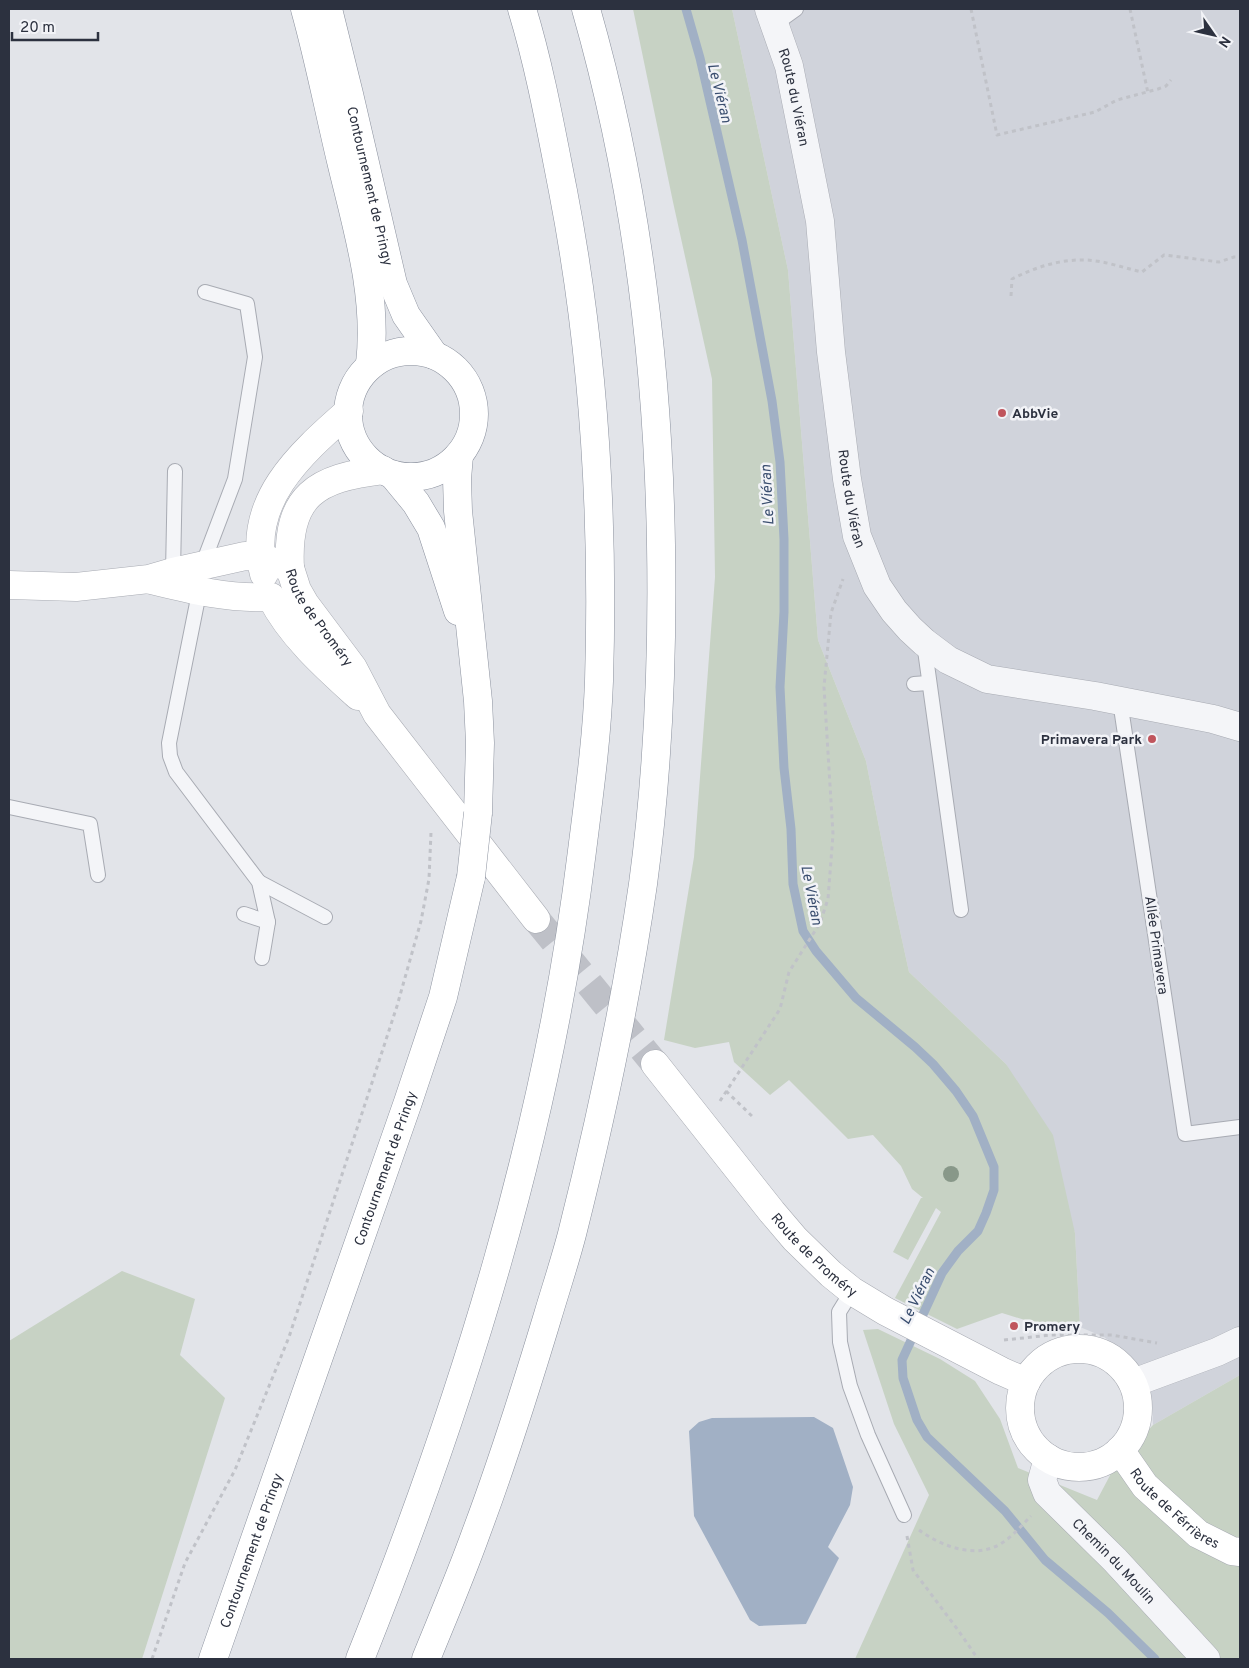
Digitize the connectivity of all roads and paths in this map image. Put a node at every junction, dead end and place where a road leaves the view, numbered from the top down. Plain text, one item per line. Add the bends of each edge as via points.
1 (305, 9) edge
2 (328, 9) edge
3 (522, 9) edge
4 (586, 9) edge
5 (971, 9) edge
6 (1130, 9) edge
7 (780, 14) edge
8 (1171, 80) dead end
9 (1148, 93) junction
10 (1240, 257) edge
11 (205, 292) dead end
12 (1011, 296) dead end
13 (434, 355) junction
14 (370, 364) junction
15 (349, 411) junction
16 (459, 455) junction
17 (175, 471) dead end
18 (388, 472) junction
19 (857, 536) junction
20 (260, 557) junction
21 (290, 568) junction
22 (161, 576) junction
23 (201, 578) junction
24 (9, 585) edge
25 (271, 597) junction
26 (924, 642) junction
27 (474, 663) junction
28 (928, 683) junction
29 (914, 684) dead end
30 (1120, 702) junction
31 (377, 714) junction
32 (1240, 727) edge
33 (9, 807) edge
34 (98, 875) dead end
35 (428, 878) dead end
36 (259, 882) junction
37 (961, 910) dead end
38 (244, 914) dead end
39 (324, 917) dead end
40 (536, 919) tunnel mouth
41 (268, 922) junction
42 (262, 958) dead end
43 (655, 1064) tunnel mouth
44 (726, 1091) junction
45 (716, 1106) dead end
46 (754, 1118) dead end
47 (1240, 1127) edge
48 (852, 1292) junction
49 (996, 1336) dead end
50 (1240, 1341) edge
51 (1165, 1344) dead end
52 (1026, 1382) junction
53 (1133, 1383) junction
54 (1120, 1450) junction
55 (1048, 1458) junction
56 (904, 1515) junction
57 (1030, 1517) dead end
58 (1240, 1552) edge
59 (152, 1659) edge
60 (213, 1659) edge
61 (360, 1659) edge
62 (426, 1659) edge
63 (978, 1659) edge
64 (1206, 1659) edge

1 - 14 main road, Contournement de Pringy via 367,274 372,322
2 - 13 main road, Contournement de Pringy via 393,284 406,315
3 - 61 main road via 551,127 574,246 589,362 600,575 598,685 588,800 574,917 554,1027 517,1192 466,1369
4 - 62 main road via 625,172 643,281 660,465 662,612 658,722 648,832 626,987 603,1105 571,1237 531,1371 476,1533
5 - 9 path via 997,134 1095,112 1117,100
6 - 9 path
7 - 19 street, Route du Viéran via 820,221 831,352
8 - 9 path via 1166,86
10 - 12 path via 1219,262 1164,255 1142,272 1089,260 1058,261 1012,279
11 - 23 lane via 247,304 255,358 235,479
13 - 14 main road, Contournement de Pringy via 420,351 398,352
13 - 16 main road, Contournement de Pringy via 452,367 472,398 474,422
14 - 15 main road, Contournement de Pringy via 356,383
15 - 18 main road, Contournement de Pringy via 354,439 366,456
15 - 20 main road via 299,458 279,483 264,519
16 - 18 main road, Contournement de Pringy via 432,475 413,477
16 - 27 main road, Contournement de Pringy via 458,511
17 - 22 lane
18 - 21 main road via 351,474 315,490 301,505 293,522
18 - 27 main road, Contournement de Pringy via 416,503 431,528
19 - 26 street, Route du Viéran via 877,586 894,611
19 - 44 path via 831,614 824,687 833,834 828,899 817,928 789,972 780,1009
20 - 21 main road, Route de Proméry
20 - 23 main road, Route de Proméry via 245,556
20 - 25 main road
21 - 31 main road, Route de Proméry via 305,604 353,668
22 - 23 main road, Route de Proméry
22 - 24 main road, Route de Proméry via 76,587
23 - 25 main road, Route de Proméry via 221,596
23 - 36 lane via 169,743 170,756 176,772
25 - 31 main road, Route de Proméry via 280,615 308,648
26 - 28 lane
26 - 30 street, Route du Viéran via 948,660 987,679
27 - 60 main road, Contournement de Pringy, bridge via 480,743 478,812 471,877 443,996
28 - 29 lane
28 - 37 lane
30 - 32 street, Route du Viéran
30 - 47 lane, Allée Primavera via 1185,1134
31 - 40 main road, Route de Proméry
33 - 34 lane via 90,824
35 - 59 path via 421,921 397,1006 289,1337 235,1470 185,1563
36 - 39 lane
36 - 41 lane
38 - 41 lane
41 - 42 lane
43 - 48 main road, Route de Proméry via 794,1239
44 - 45 path
44 - 46 path
48 - 52 main road, Route de Proméry
48 - 56 lane via 839,1312 840,1342 848,1378 868,1434
49 - 51 path via 1004,1340 1051,1335 1112,1335
50 - 53 street
52 - 53 main road via 1052,1355 1090,1349 1108,1356 1123,1368
52 - 55 main road via 1022,1396 1023,1424 1032,1443
53 - 54 main road via 1138,1401 1137,1419 1131,1436
54 - 55 main road via 1093,1465 1077,1467
54 - 58 main road, Route de Férrières via 1145,1486 1198,1534
55 - 64 street, Chemin du Moulin via 1042,1480 1046,1493 1121,1566
56 - 57 path via 920,1531 949,1547 964,1550 983,1550 1001,1544
56 - 63 path via 913,1570

